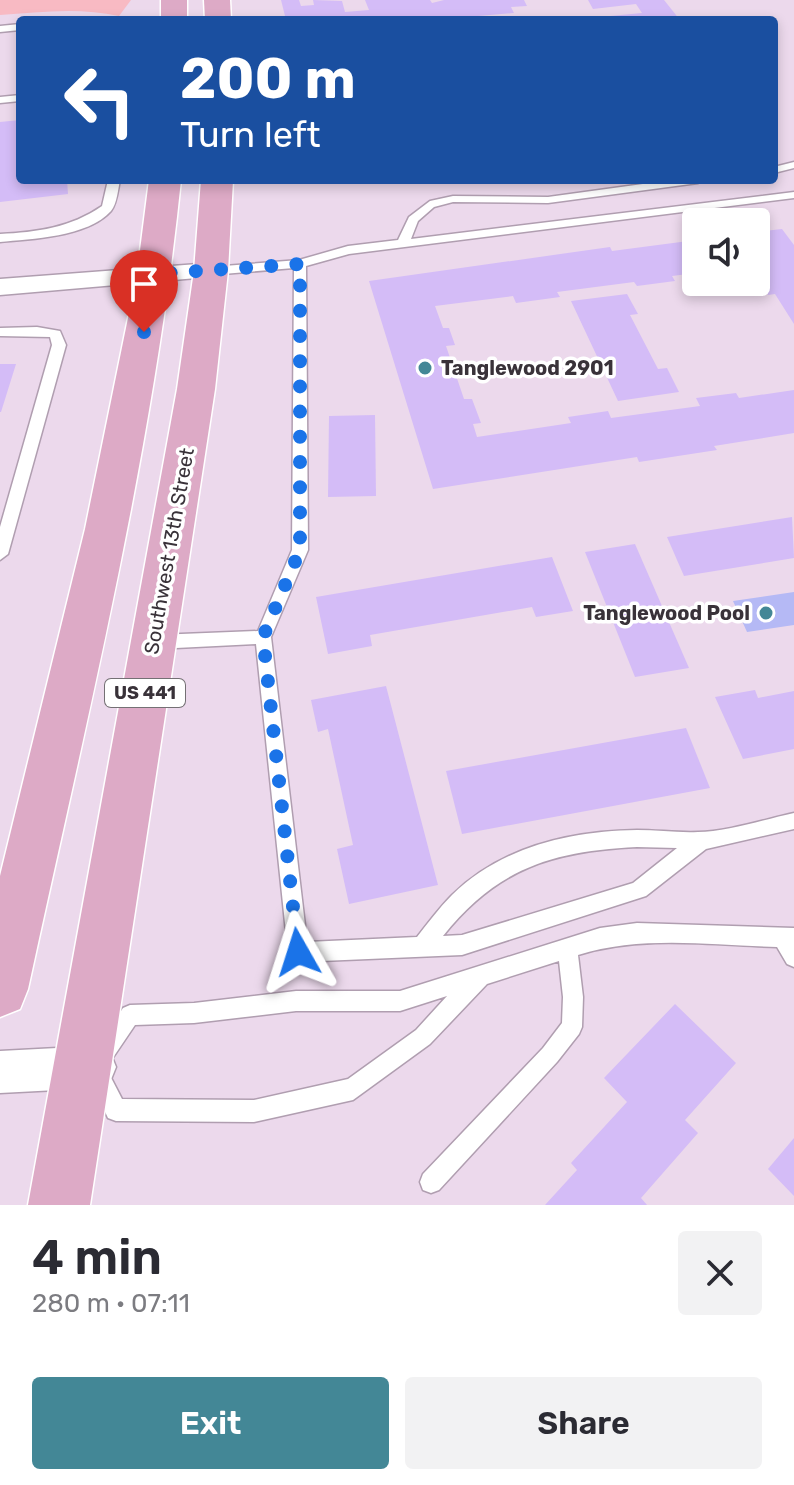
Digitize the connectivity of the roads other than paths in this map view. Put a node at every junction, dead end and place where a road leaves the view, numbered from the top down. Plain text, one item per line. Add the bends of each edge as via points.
1 (113, 184) edge
2 (165, 184) edge
3 (217, 184) edge
4 (668, 184) edge
5 (794, 195) edge
6 (0, 238) edge
7 (403, 243) junction
8 (300, 264) junction
9 (211, 271) junction
10 (154, 274) junction
11 (0, 287) edge
12 (0, 332) edge
13 (0, 554) edge
14 (263, 637) junction
15 (153, 642) junction
16 (794, 821) edge
17 (701, 841) junction
18 (788, 938) edge
19 (421, 947) junction
20 (567, 948) junction
21 (794, 957) edge
22 (1, 975) edge
23 (481, 975) junction
24 (88, 1067) junction
25 (0, 1072) edge
26 (431, 1182) dead end
27 (59, 1205) edge

1 - 6 lane via 107,208 74,228
2 - 10 main road
3 - 9 main road, Southwest 13th Street / US 441
4 - 7 lane via 548,200 453,199 430,204 413,220
5 - 7 lane
7 - 8 lane via 348,250
8 - 9 lane
8 - 14 lane via 300,550
9 - 10 street
9 - 15 main road, Southwest 13th Street / US 441
10 - 11 street
10 - 22 main road via 106,529
12 - 13 lane via 55,334 59,345
14 - 15 lane
14 - 19 lane via 298,952
15 - 24 main road, Southwest 13th Street / US 441
16 - 17 lane
17 - 19 lane via 639,890 462,945
17 - 19 lane via 617,838 541,853 485,879
18 - 20 lane via 637,933
18 - 21 lane
20 - 23 lane
20 - 26 lane via 572,1027
23 - 24 lane via 400,1001 296,1001 130,1015
23 - 24 lane via 423,1037 353,1089 254,1111 116,1110
24 - 25 street
24 - 27 main road, Southwest 13th Street / US 441

